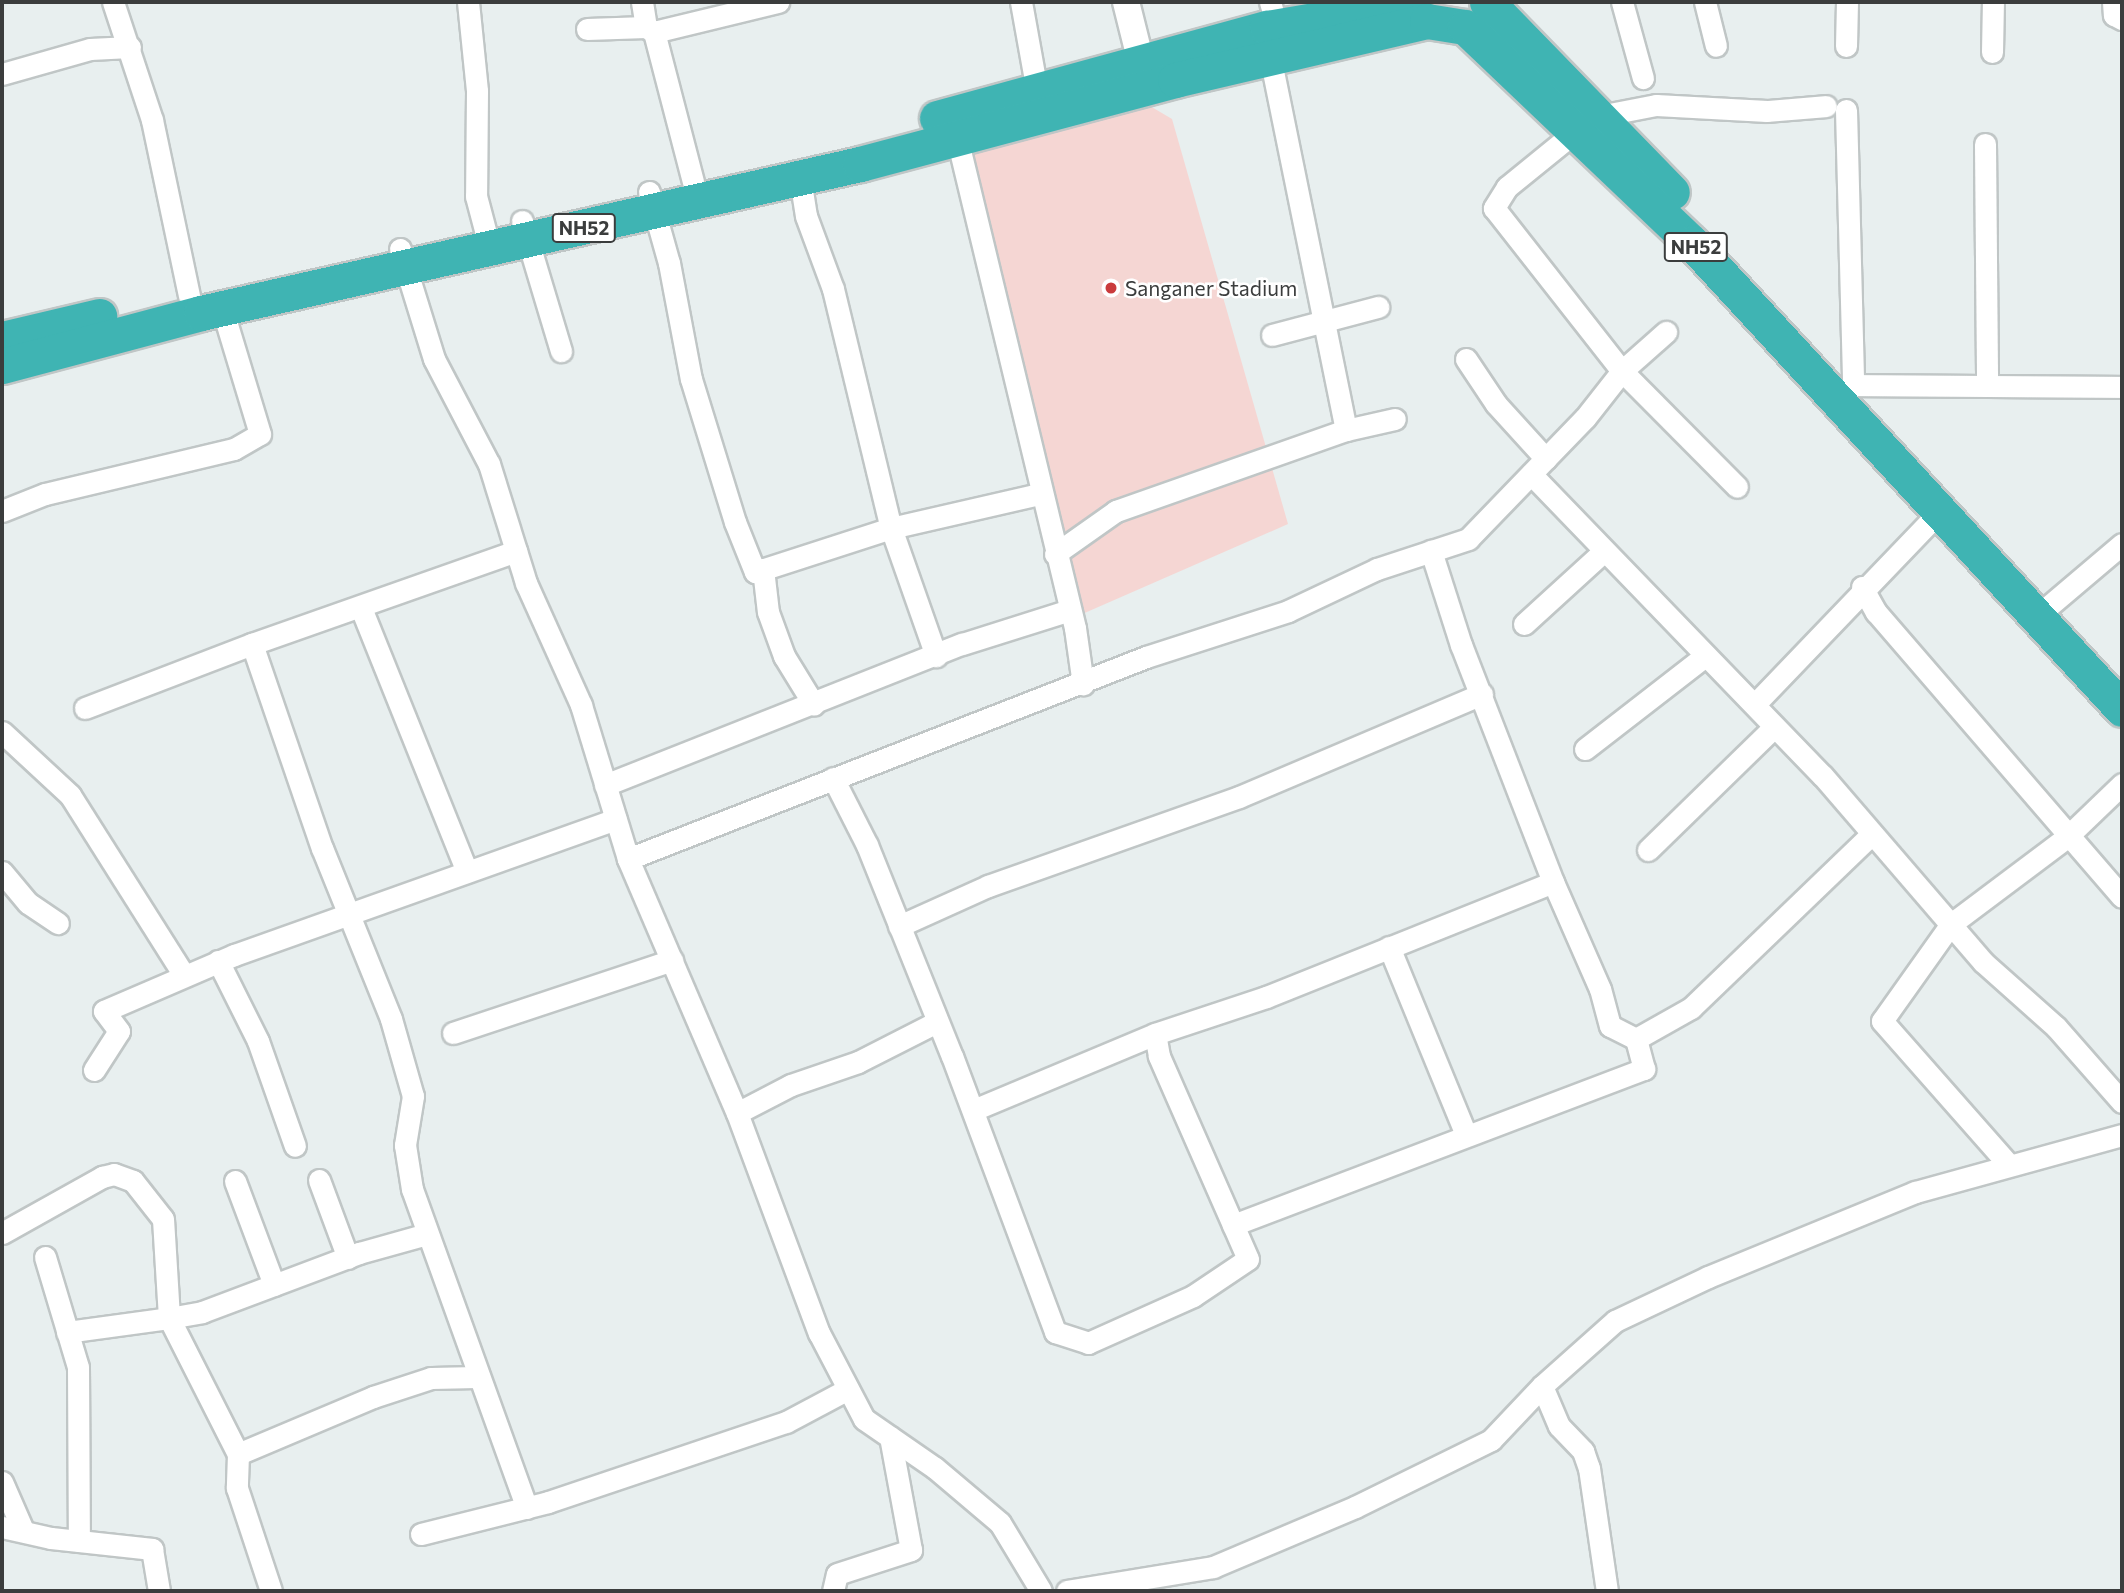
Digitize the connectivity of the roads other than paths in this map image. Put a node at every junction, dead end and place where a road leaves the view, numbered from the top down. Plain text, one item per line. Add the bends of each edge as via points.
1 (113, 2) edge
2 (468, 2) edge
3 (642, 2) edge
4 (776, 2) edge
5 (1021, 2) edge
6 (1126, 2) edge
7 (1143, 2) edge
8 (1423, 2) edge
9 (1487, 2) edge
10 (1622, 2) edge
11 (1704, 2) edge
12 (1847, 2) edge
13 (1993, 2) edge
14 (2113, 2) edge
15 (1356, 7) edge
16 (2122, 19) edge
17 (587, 29) dead end
18 (650, 29) junction
19 (1272, 29) edge
20 (1716, 46) dead end
21 (1846, 46) dead end
22 (130, 47) junction
23 (1992, 52) dead end
24 (1153, 73) junction
25 (2, 74) edge
26 (1643, 78) dead end
27 (1037, 91) junction
28 (1587, 123) junction
29 (957, 138) junction
30 (1985, 144) dead end
31 (800, 178) junction
32 (692, 182) junction
33 (652, 202) junction
34 (525, 231) junction
35 (488, 239) junction
36 (403, 258) junction
37 (188, 296) junction
38 (1378, 307) dead end
39 (222, 308) junction
40 (1324, 320) junction
41 (1666, 332) dead end
42 (1272, 335) dead end
43 (2, 339) edge
44 (561, 351) dead end
45 (1466, 359) dead end
46 (2, 366) edge
47 (1622, 371) junction
48 (1987, 386) junction
49 (2122, 387) edge
50 (1845, 393) junction
51 (1395, 419) dead end
52 (1346, 429) junction
53 (1546, 459) junction
54 (1531, 474) junction
55 (1737, 487) dead end
56 (1039, 494) junction
57 (2, 511) edge
58 (1940, 511) junction
59 (891, 528) junction
60 (2122, 544) edge
61 (516, 551) junction
62 (1431, 551) junction
63 (1604, 551) junction
64 (1055, 554) junction
65 (763, 569) junction
66 (1862, 587) junction
67 (361, 608) junction
68 (2046, 608) junction
69 (1070, 610) junction
70 (1524, 624) dead end
71 (252, 644) junction
72 (936, 656) junction
73 (1706, 656) junction
74 (2122, 674) edge
75 (1083, 684) junction
76 (1482, 694) junction
77 (1755, 704) junction
78 (814, 705) junction
79 (85, 708) dead end
80 (2122, 709) edge
81 (1774, 727) junction
82 (2, 732) edge
83 (1585, 748) dead end
84 (833, 778) junction
85 (2122, 783) edge
86 (605, 785) junction
87 (615, 820) junction
88 (1872, 834) junction
89 (2068, 836) junction
90 (1648, 850) dead end
91 (628, 859) junction
92 (467, 872) junction
93 (3, 876) edge
94 (1553, 882) junction
95 (2122, 897) edge
96 (349, 914) junction
97 (58, 923) dead end
98 (1951, 924) junction
99 (899, 926) junction
100 (1390, 947) junction
101 (672, 960) junction
102 (218, 961) junction
103 (183, 974) junction
104 (937, 1021) junction
105 (453, 1033) dead end
106 (1155, 1034) junction
107 (1636, 1039) junction
108 (94, 1070) dead end
109 (2122, 1102) edge
110 (973, 1110) junction
111 (737, 1113) junction
112 (1466, 1135) junction
113 (2122, 1135) edge
114 (295, 1146) dead end
115 (2008, 1166) junction
116 (320, 1180) dead end
117 (235, 1181) dead end
118 (1233, 1225) junction
119 (2, 1233) edge
120 (427, 1234) junction
121 (45, 1257) dead end
122 (348, 1258) junction
123 (274, 1286) junction
124 (169, 1318) junction
125 (67, 1332) junction
126 (477, 1377) junction
127 (1542, 1386) junction
128 (848, 1389) junction
129 (890, 1437) junction
130 (238, 1454) junction
131 (2, 1482) edge
132 (527, 1508) junction
133 (2, 1527) edge
134 (23, 1530) junction
135 (421, 1534) dead end
136 (79, 1541) junction
137 (159, 1591) edge
138 (271, 1591) edge
139 (833, 1591) edge
140 (1041, 1591) edge
141 (1067, 1591) edge
142 (1607, 1591) edge

1 - 22 street
2 - 35 street via 477,90 476,196
3 - 18 street
4 - 18 street
5 - 27 street
6 - 24 street
7 - 24 street
8 - 15 highway, NH52
9 - 28 highway, NH52
10 - 26 street
11 - 20 street
12 - 21 street
13 - 23 street
14 - 16 street via 2114,15
15 - 19 highway, NH52
17 - 18 street
18 - 32 street
19 - 24 highway, NH52
19 - 28 highway, NH52 via 1427,21 1465,27
19 - 40 street
22 - 25 street via 90,49
22 - 37 street via 152,120
24 - 27 highway, NH52
24 - 29 highway, NH52
27 - 32 highway, NH52
28 - 47 street via 1507,187 1494,208
28 - 50 highway, NH52
28 - 50 street via 1656,105 1836,108
29 - 31 highway, NH52
29 - 56 street via 1020,390
30 - 48 street
31 - 33 highway, NH52
31 - 59 street via 806,216 833,289
32 - 33 highway, NH52
33 - 34 highway, NH52
33 - 65 street via 691,379 735,522 755,572
34 - 35 highway, NH52
34 - 44 street
35 - 36 highway, NH52
36 - 37 highway, NH52
36 - 39 highway, NH52
36 - 61 street via 434,359 489,464
37 - 43 highway, NH52
38 - 40 street
39 - 46 highway, NH52
39 - 57 street via 260,434 234,449 45,494
40 - 42 street
40 - 52 street
41 - 47 street
45 - 53 street via 1496,404
47 - 53 street
47 - 55 street
48 - 49 street
48 - 50 street
50 - 58 highway, NH52
50 - 68 highway, NH52
51 - 52 street
52 - 64 street via 1116,512
53 - 54 street
54 - 62 street via 1468,539
54 - 63 street
56 - 59 street
56 - 64 street
58 - 66 street
58 - 68 highway, NH52
59 - 65 street
59 - 72 street
60 - 68 street
61 - 67 street
61 - 86 street via 581,705
62 - 75 street via 1377,569 1288,611 1146,657
62 - 76 street
63 - 70 street
63 - 73 street
64 - 69 street
65 - 78 street via 768,612 783,656
66 - 77 street
66 - 89 street via 1876,612
67 - 71 street
67 - 92 street
68 - 74 highway, NH52
68 - 80 highway, NH52
69 - 72 street
69 - 75 street
71 - 79 street
71 - 96 street
72 - 78 street
73 - 77 street
73 - 83 street
75 - 84 street
76 - 94 street
76 - 99 street via 1239,797 988,886
77 - 81 street
78 - 86 street
81 - 88 street
81 - 90 street
82 - 103 street via 70,795
84 - 91 street
84 - 99 street via 867,845
85 - 89 street
86 - 87 street
87 - 91 street
87 - 92 street
88 - 98 street
88 - 107 street via 1691,1008
89 - 95 street
89 - 98 street
91 - 101 street
92 - 96 street
93 - 97 street via 29,903
94 - 100 street
94 - 107 street via 1596,977 1610,1026
96 - 102 street
96 - 120 street via 391,1019 413,1096 405,1145 412,1189
98 - 109 street via 1983,962 2056,1027
98 - 115 street via 1882,1021
99 - 104 street
100 - 106 street via 1266,997
100 - 112 street
101 - 105 street
101 - 111 street
102 - 103 street
102 - 114 street via 258,1041
103 - 108 street via 104,1011 119,1031
104 - 110 street
104 - 111 street via 858,1062 791,1085
106 - 110 street
106 - 118 street via 1159,1056
107 - 112 street via 1644,1069
110 - 118 street via 1055,1332 1088,1343 1193,1296 1248,1259
111 - 128 street via 819,1332
112 - 118 street
113 - 115 street
115 - 127 street via 1916,1192 1615,1321
116 - 122 street
117 - 123 street
119 - 124 street via 102,1177 114,1174 133,1181 163,1219
120 - 122 street
120 - 126 street
121 - 125 street
122 - 123 street
123 - 124 street via 202,1312
124 - 125 street
124 - 130 street
125 - 136 street via 78,1367
126 - 130 street via 431,1378 373,1397
126 - 132 street
127 - 141 street via 1491,1440 1355,1507 1213,1567
127 - 142 street via 1559,1426 1583,1451 1589,1468
128 - 129 street via 864,1419
128 - 132 street via 786,1422
129 - 139 street via 911,1550 837,1574
129 - 140 street via 1000,1523
130 - 138 street via 237,1488
131 - 134 street
132 - 135 street
133 - 134 street
134 - 136 street
136 - 137 street via 152,1549

